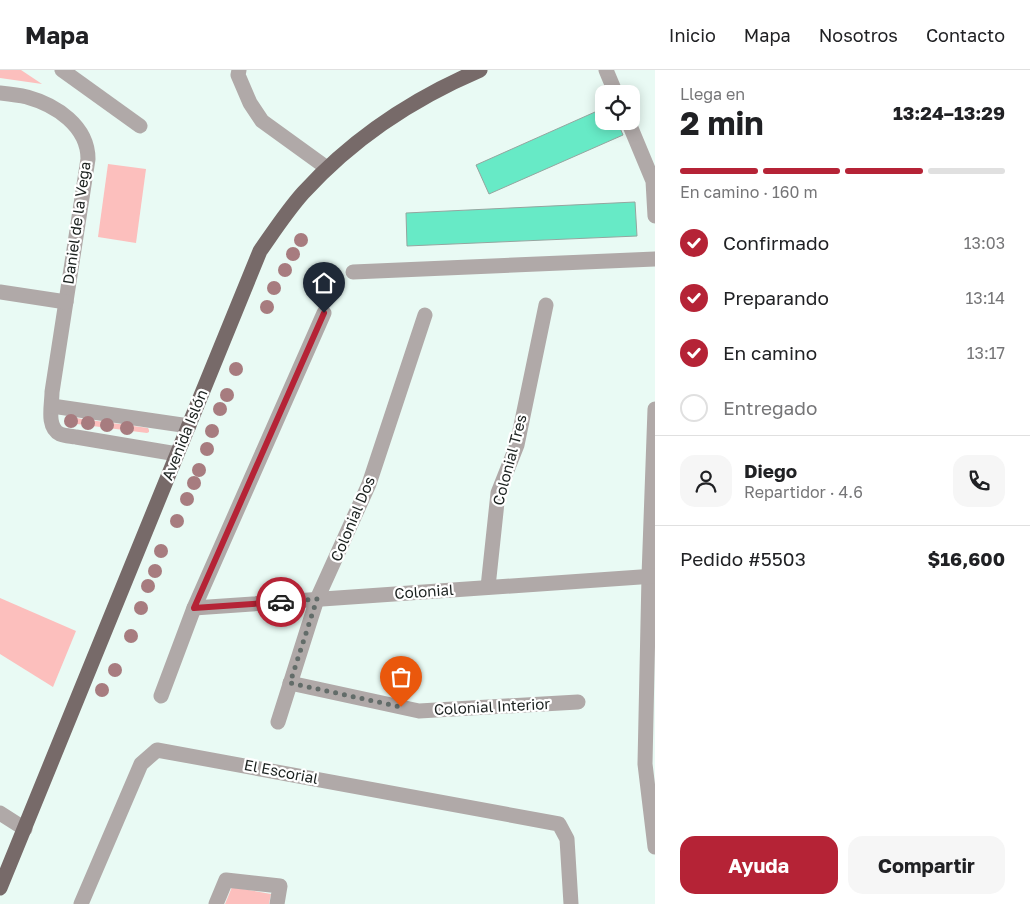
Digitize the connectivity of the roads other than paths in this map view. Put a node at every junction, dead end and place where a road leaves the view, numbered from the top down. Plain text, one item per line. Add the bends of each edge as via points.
1 (62, 70) edge
2 (239, 70) edge
3 (480, 70) edge
4 (606, 70) edge
5 (612, 85) edge
6 (0, 93) edge
7 (140, 126) dead end
8 (632, 130) edge
9 (327, 168) junction
10 (655, 216) edge
11 (655, 259) edge
12 (353, 272) dead end
13 (0, 292) edge
14 (66, 302) junction
15 (546, 305) dead end
16 (324, 313) dead end
17 (426, 314) dead end
18 (52, 406) junction
19 (655, 409) edge
20 (189, 426) junction
21 (177, 454) junction
22 (652, 576) edge
23 (488, 587) junction
24 (317, 599) junction
25 (194, 608) junction
26 (290, 683) junction
27 (651, 686) edge
28 (161, 696) dead end
29 (578, 702) dead end
30 (278, 722) dead end
31 (0, 812) edge
32 (25, 829) junction
33 (655, 847) edge
34 (0, 888) edge
35 (81, 904) edge
36 (216, 904) edge
37 (277, 904) edge
38 (571, 904) edge

1 - 7 street
2 - 9 street via 250,104 262,121
3 - 9 main road, Avenida Islón via 402,110
4 - 5 street
6 - 14 street, Daniel de la Vega via 28,97 54,108 84,137 88,159
8 - 10 street via 653,180
9 - 20 main road, Avenida Islón via 280,222 260,251
11 - 12 street
13 - 14 street
14 - 18 street, Daniel de la Vega
15 - 23 street, Colonial Tres via 517,445 498,493
16 - 25 street
17 - 24 street, Colonial Dos via 369,484
18 - 20 street
18 - 21 street, Daniel de la Vega via 50,419 60,434
19 - 22 street
20 - 21 main road, Avenida Islón
21 - 32 main road, Avenida Islón
22 - 23 street, Colonial
22 - 27 street
23 - 24 street, Colonial
24 - 25 street, Colonial
24 - 26 street, Colonial Dos
25 - 28 street
26 - 29 street, Colonial Interior via 419,711
26 - 30 street, Colonial Dos
27 - 33 street via 645,764
31 - 32 street
32 - 34 main road, Avenida Islón
35 - 38 street, El Escorial via 141,764 157,750 559,824 567,839
36 - 37 street via 226,880 280,886

